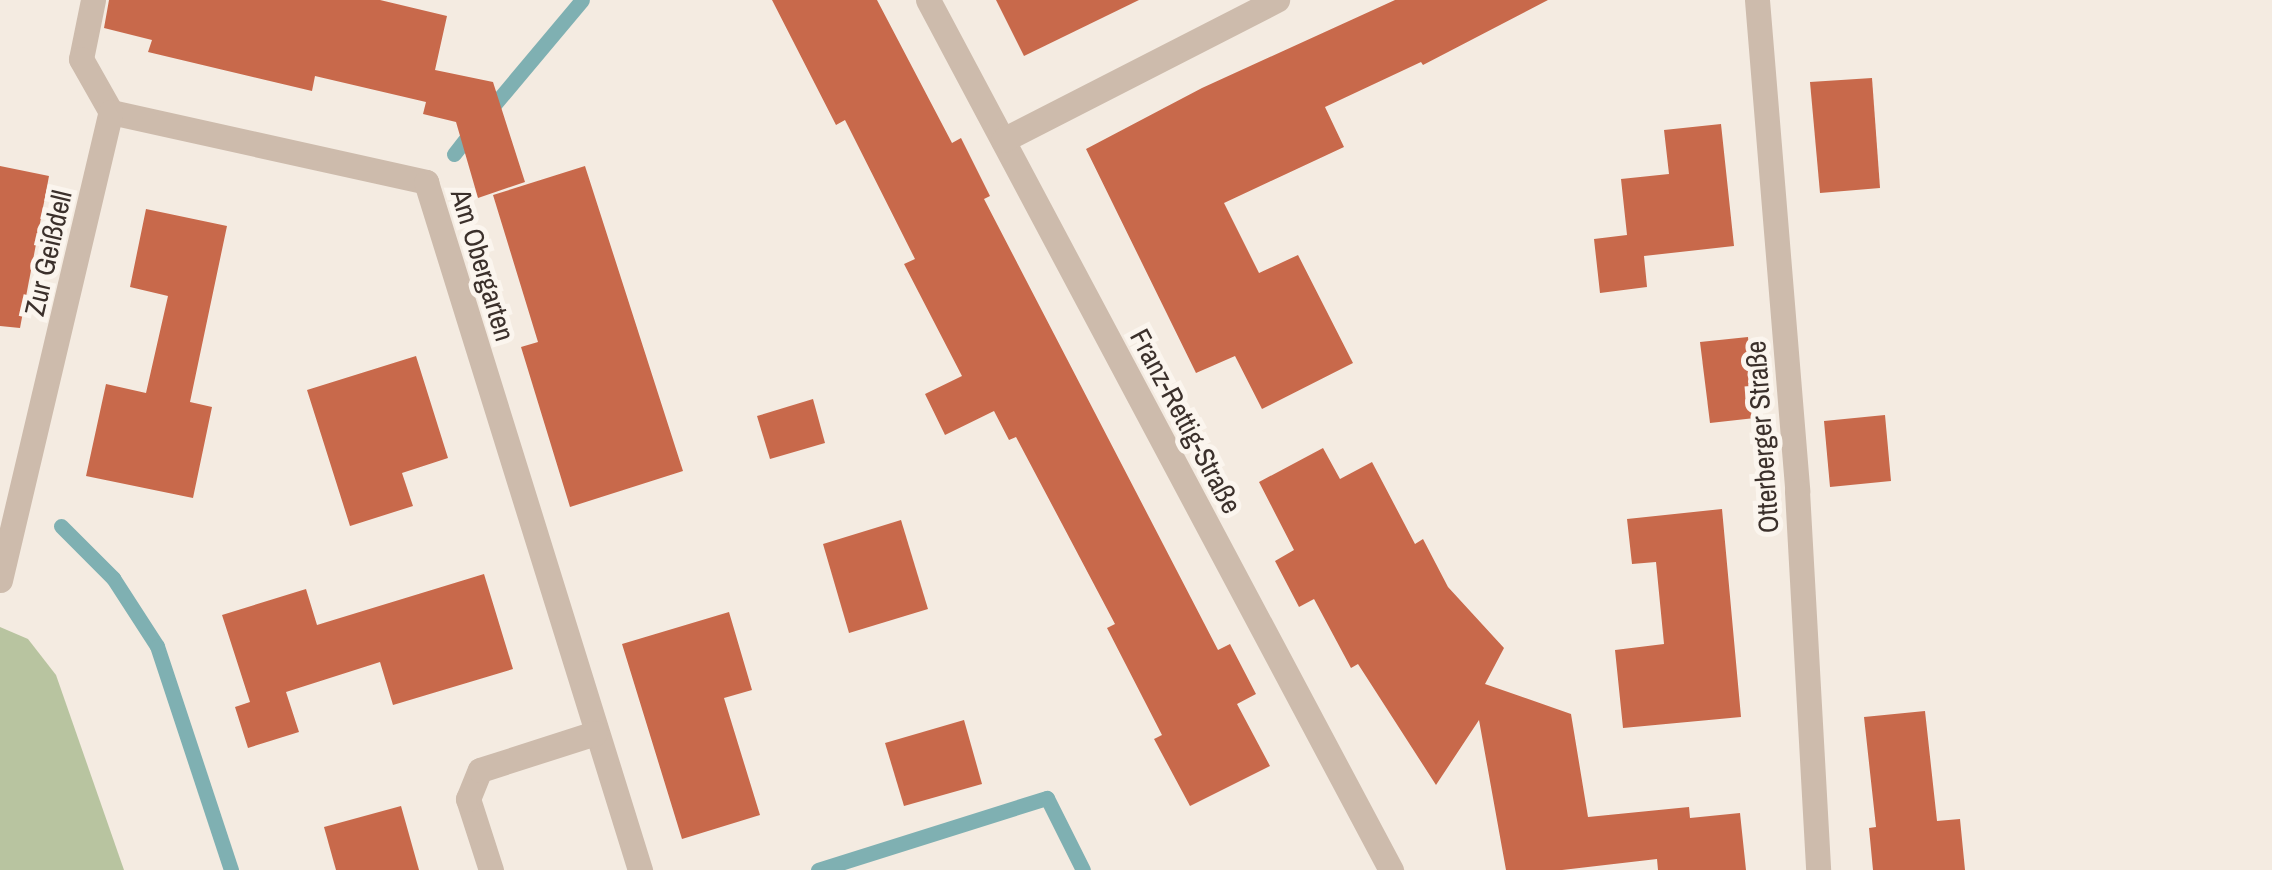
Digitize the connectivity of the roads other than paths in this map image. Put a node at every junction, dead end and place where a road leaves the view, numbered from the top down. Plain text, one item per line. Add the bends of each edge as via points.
1 (93, 0) edge
2 (928, 0) edge
3 (1277, 0) edge
4 (1757, 0) edge
5 (112, 112) junction
6 (1002, 140) junction
7 (0, 580) edge
8 (595, 733) junction
9 (491, 870) edge
10 (640, 870) edge
11 (1391, 870) edge
12 (1818, 870) edge

1 - 5 street via 80,58
2 - 6 street, Franz-Rettig-Straße
3 - 6 street
4 - 12 street, Otterberger Straße via 1797,491
5 - 7 street, Zur Geißdell
5 - 8 street, Am Obergarten via 426,182
6 - 11 street, Franz-Rettig-Straße
8 - 9 street via 480,770 468,799
8 - 10 street, Am Obergarten

